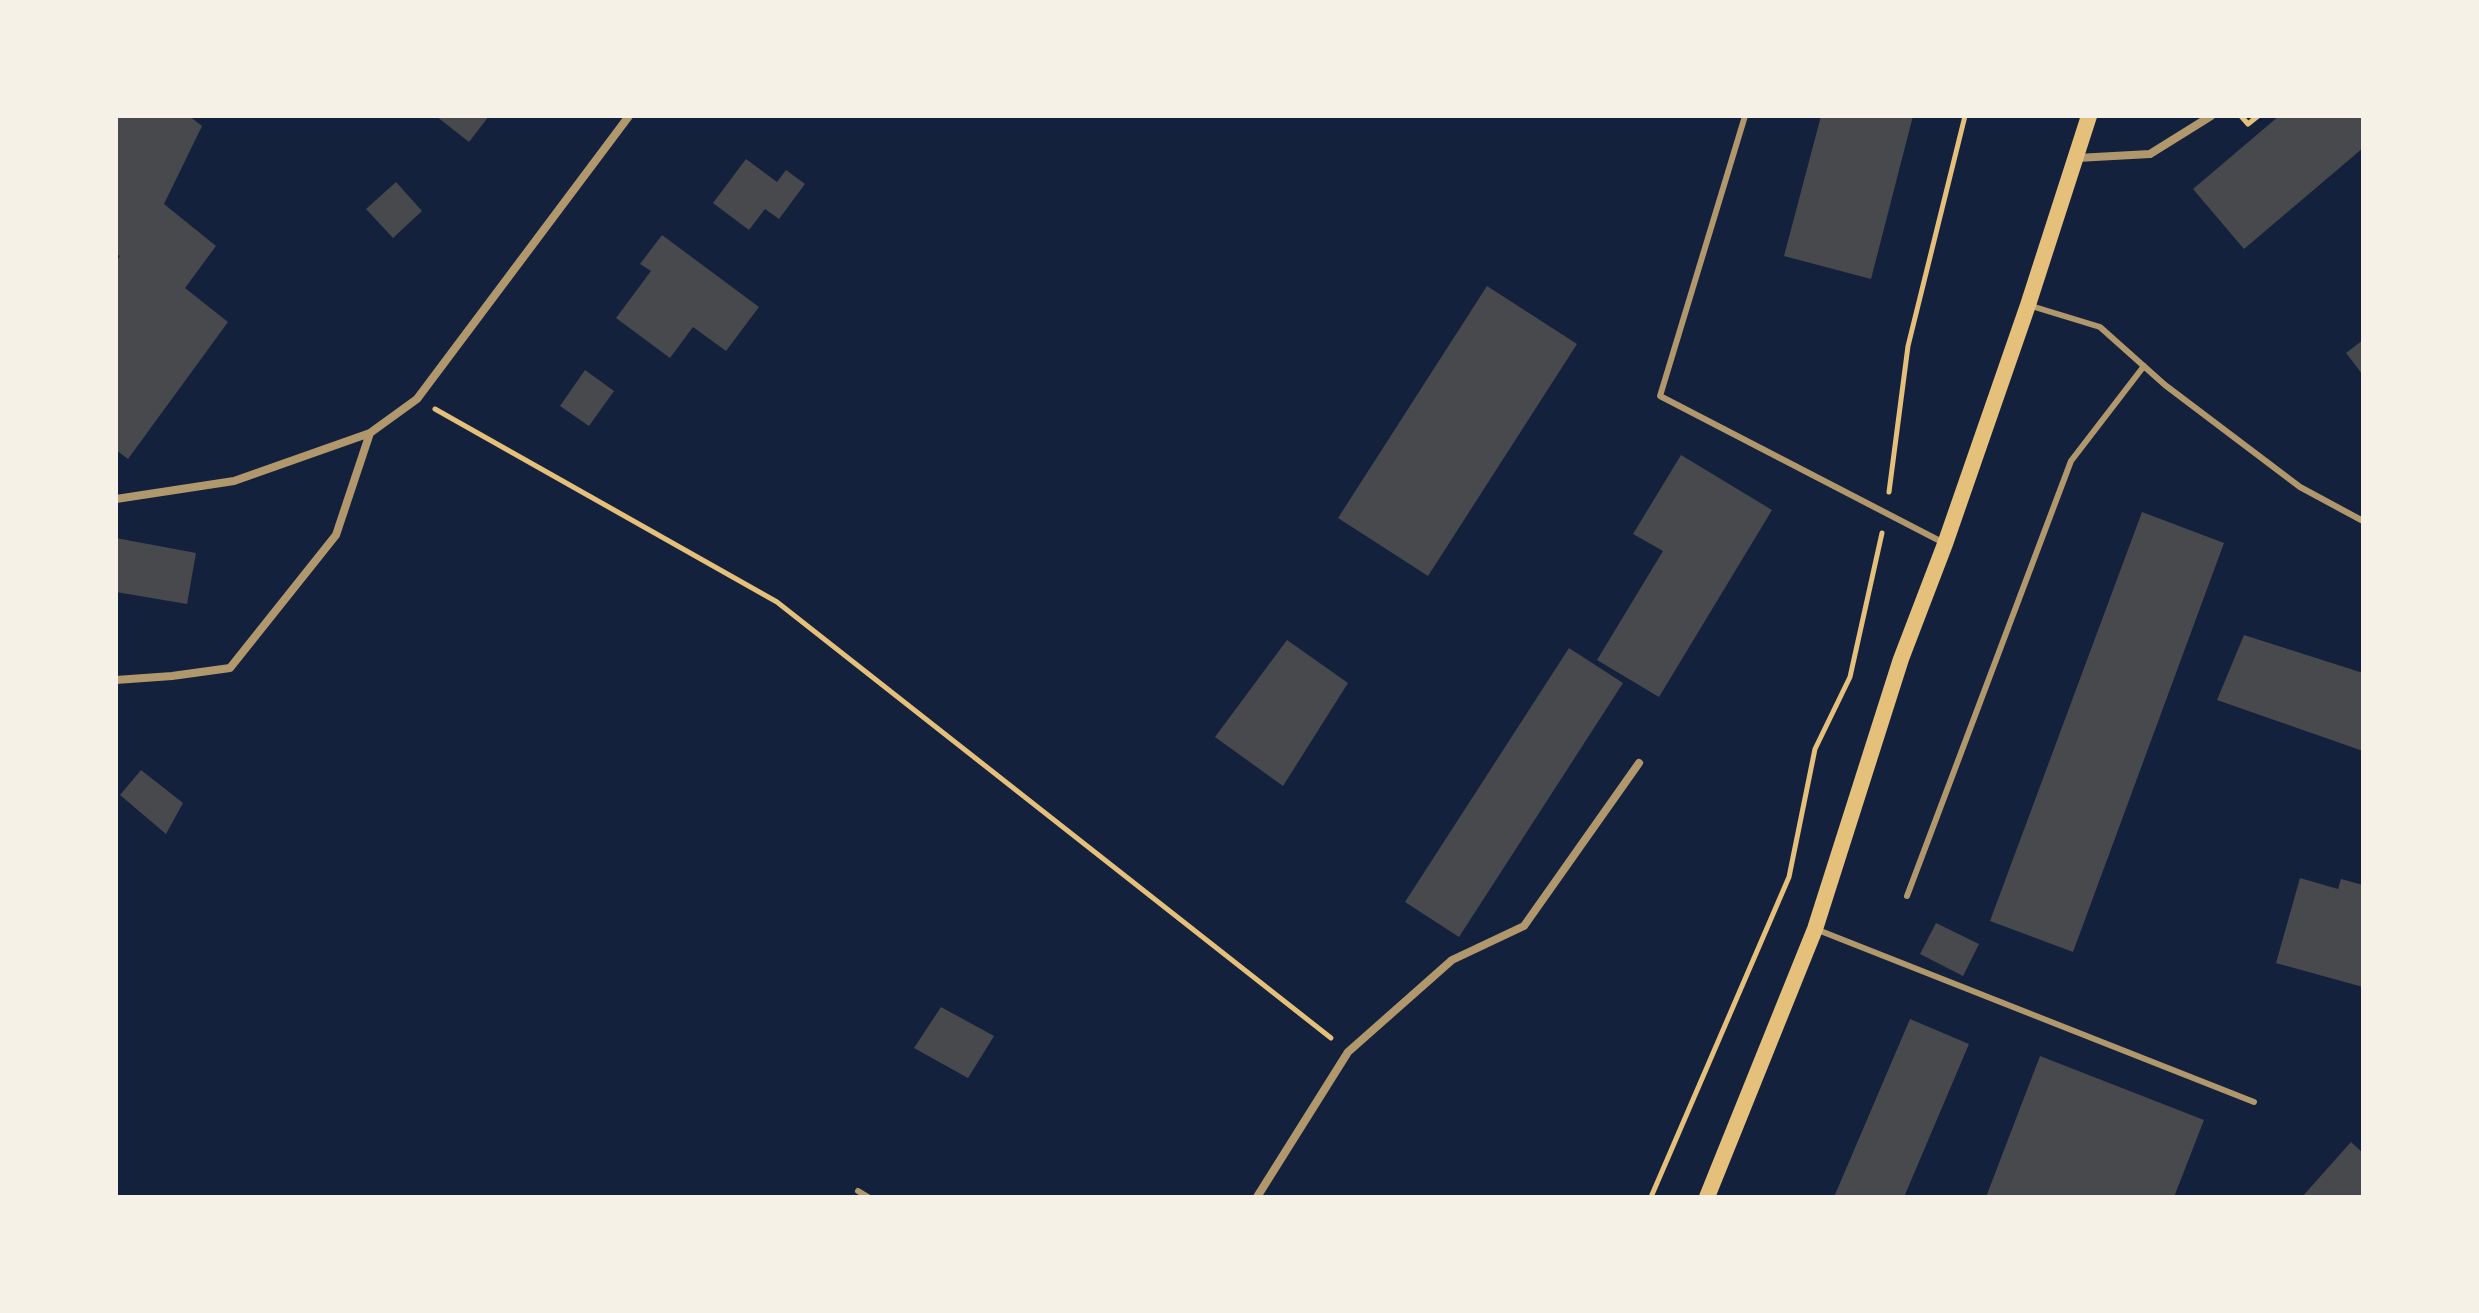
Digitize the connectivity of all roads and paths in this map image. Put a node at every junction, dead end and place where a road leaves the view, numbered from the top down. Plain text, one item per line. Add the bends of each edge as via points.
1 (629, 116) edge
2 (1745, 116) edge
3 (1965, 116) edge
4 (2089, 116) edge
5 (2211, 116) edge
6 (2241, 116) edge
7 (2258, 116) edge
8 (2076, 158) junction
9 (2028, 305) junction
10 (2144, 366) junction
11 (417, 399) junction
12 (370, 433) junction
13 (116, 499) edge
14 (1887, 514) junction
15 (2363, 521) edge
16 (1945, 544) junction
17 (116, 680) edge
18 (1639, 763) dead end
19 (1907, 896) dead end
20 (1815, 929) junction
21 (1348, 1052) junction
22 (2254, 1102) dead end
23 (858, 1191) dead end
24 (868, 1197) edge
25 (1257, 1197) edge
26 (1651, 1197) edge
27 (1707, 1197) edge

1 - 11 street
2 - 14 lane via 1660,396
3 - 14 path via 1908,346
4 - 8 main road
5 - 8 street via 2150,154
6 - 7 path via 2248,124
8 - 9 main road
9 - 10 lane via 2100,327
9 - 16 main road
10 - 15 lane via 2300,487
10 - 19 lane via 2071,461
11 - 12 street
11 - 21 path via 777,602
12 - 13 street via 234,481
12 - 17 street via 336,535 230,668
14 - 16 lane
14 - 26 path via 1850,677 1815,749 1789,877
16 - 20 main road via 1901,659
18 - 21 street via 1524,926 1452,960
20 - 22 lane
20 - 27 main road
21 - 25 street
23 - 24 lane

